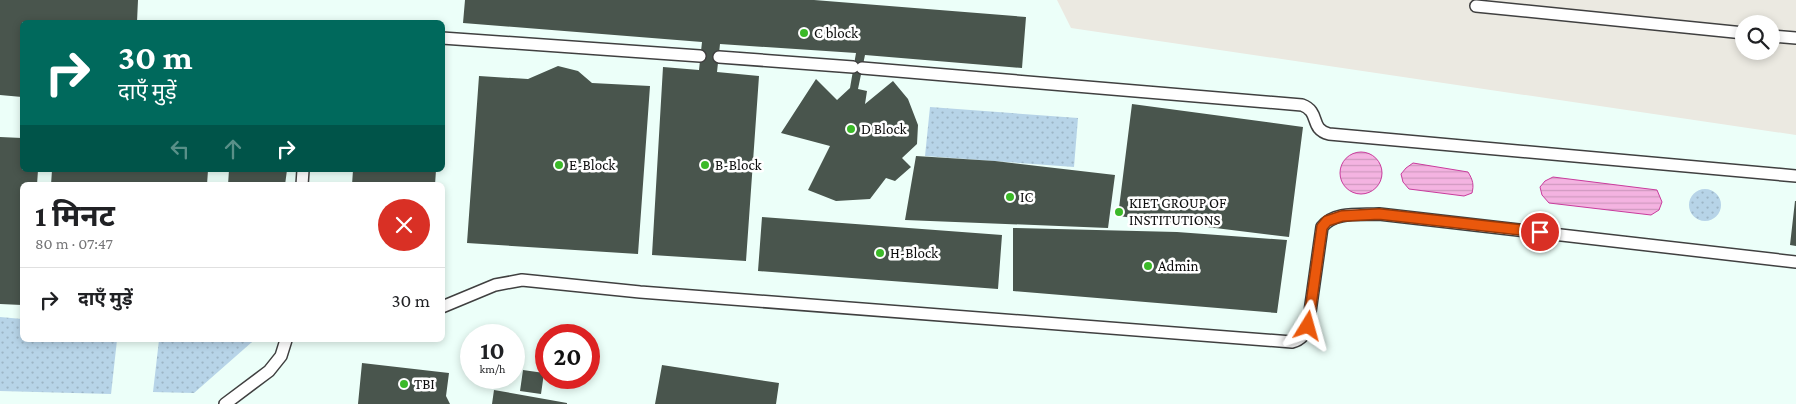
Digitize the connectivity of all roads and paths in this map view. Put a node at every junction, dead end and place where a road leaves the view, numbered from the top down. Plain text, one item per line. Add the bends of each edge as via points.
1 (1476, 6) dead end
2 (1735, 32) edge
3 (1780, 37) edge
4 (445, 38) edge
5 (1796, 38) edge
6 (700, 56) dead end
7 (719, 57) dead end
8 (1796, 176) edge
9 (1796, 262) edge
10 (445, 306) edge
11 (285, 342) edge
12 (225, 404) edge

1 - 2 lane
3 - 5 lane
4 - 6 lane
7 - 8 lane via 1302,104 1311,109 1317,128 1329,134
9 - 10 lane via 1379,214 1342,216 1327,221 1322,227 1308,326 1300,339 1292,342 522,280 495,285
11 - 12 lane via 281,356 269,371

